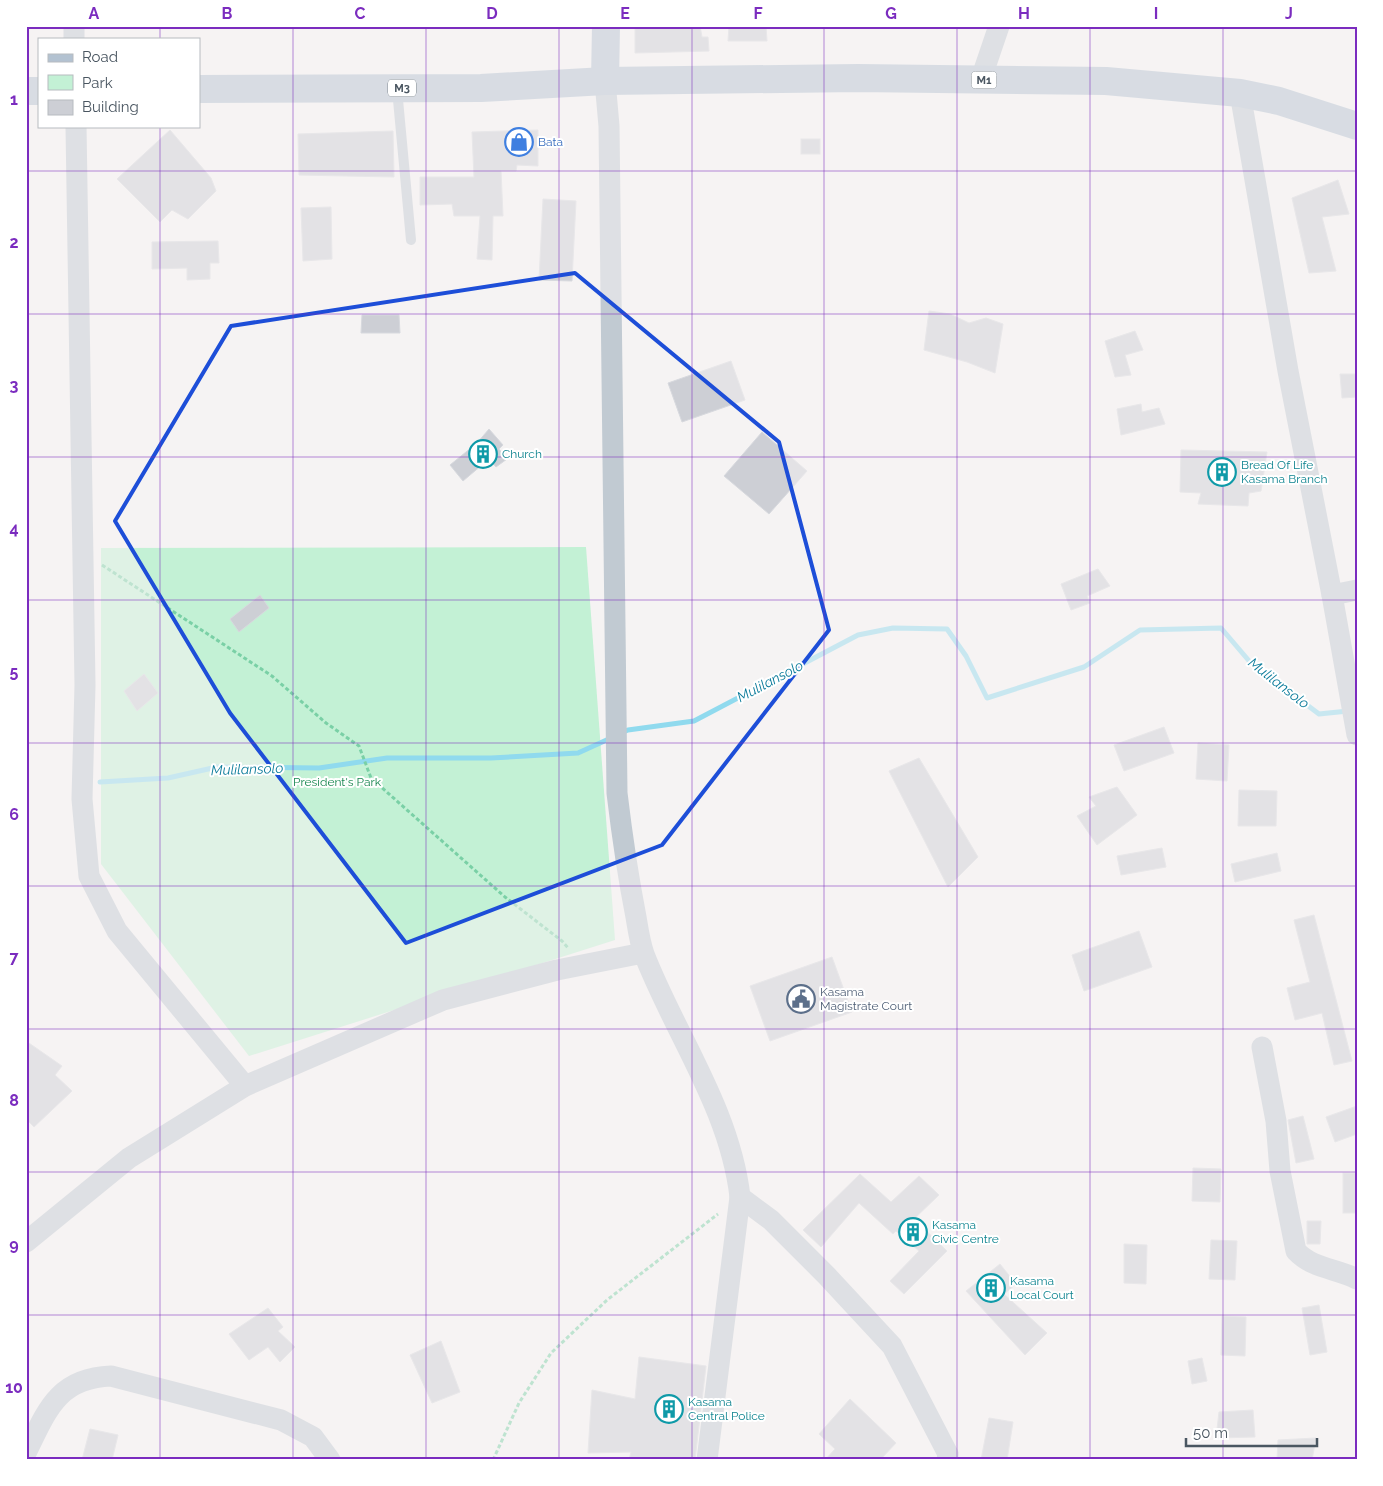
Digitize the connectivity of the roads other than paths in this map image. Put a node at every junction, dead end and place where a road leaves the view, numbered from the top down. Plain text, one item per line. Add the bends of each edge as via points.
1 (606, 26) edge
2 (999, 26) edge
3 (981, 80) junction
4 (605, 81) junction
5 (396, 88) junction
6 (200, 89) edge
7 (1240, 92) junction
8 (1357, 126) edge
9 (76, 128) edge
10 (411, 240) dead end
11 (1357, 590) edge
12 (1332, 594) junction
13 (1356, 729) edge
14 (643, 953) junction
15 (1262, 1047) dead end
16 (245, 1086) junction
17 (740, 1196) junction
18 (26, 1242) edge
19 (1357, 1279) edge
20 (26, 1453) edge
21 (330, 1460) edge
22 (707, 1460) edge
23 (947, 1460) edge

1 - 4 main road
2 - 3 street
3 - 4 main road, M1
3 - 7 main road, M1 via 1106,81
4 - 5 main road, M3 via 481,88
4 - 14 street via 609,126 617,793
5 - 6 main road, M3
5 - 10 lane
7 - 8 main road, M1
7 - 12 street via 1288,371
9 - 16 street via 85,685 82,800 89,876 117,931
11 - 12 street
12 - 13 street
14 - 16 street via 442,1000
14 - 17 street via 696,1063 730,1148
15 - 19 street via 1296,1251 1319,1267
16 - 18 street via 129,1158
17 - 22 street
17 - 23 street via 771,1220 892,1346 948,1454
20 - 21 street via 47,1411 70,1385 91,1376 111,1376 281,1420 313,1437

